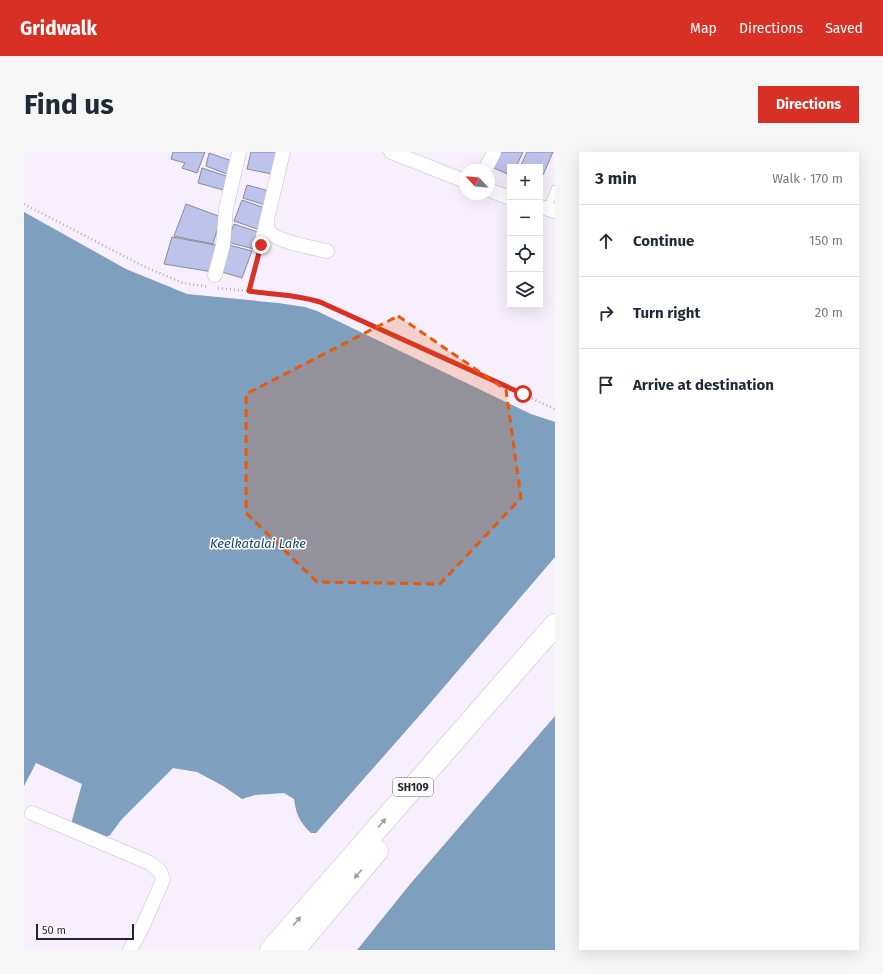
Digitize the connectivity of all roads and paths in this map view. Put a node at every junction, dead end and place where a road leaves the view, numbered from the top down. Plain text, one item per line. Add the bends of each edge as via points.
1 (239, 152) edge
2 (283, 152) edge
3 (391, 152) edge
4 (494, 152) edge
5 (413, 156) edge
6 (488, 164) edge
7 (459, 178) edge
8 (555, 189) edge
9 (495, 192) edge
10 (507, 197) edge
11 (24, 204) edge
12 (547, 209) edge
13 (267, 221) junction
14 (261, 245) joint
15 (327, 251) dead end
16 (215, 275) dead end
17 (249, 291) junction
18 (555, 409) edge
19 (555, 625) edge
20 (555, 641) edge
21 (32, 812) dead end
22 (130, 950) edge
23 (271, 950) edge
24 (294, 950) edge

1 - 16 street via 226,209 223,245
2 - 13 street
3 - 5 street
4 - 6 street
5 - 7 street
8 - 12 lane
9 - 10 street
11 - 17 path via 166,276 206,287
13 - 14 street
13 - 15 street via 268,230 274,236
14 - 17 path
17 - 18 path via 287,294 320,302
23 -> 19 main road, SH109
20 -> 24 main road, SH109
21 - 22 street via 150,863 160,871 163,880

